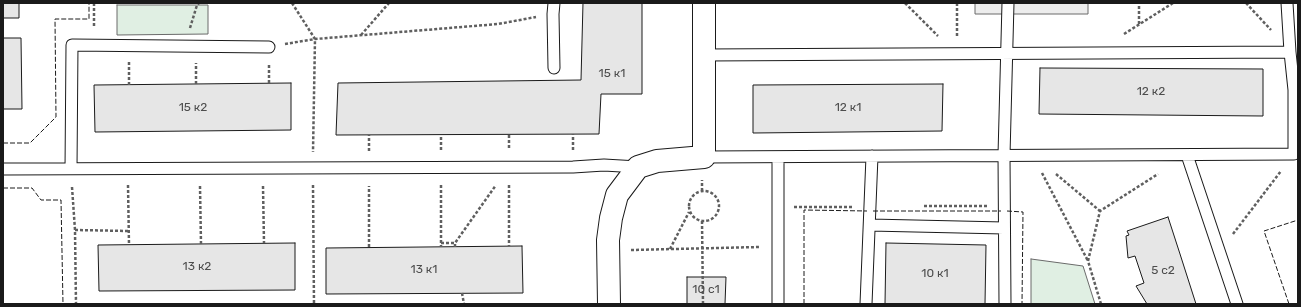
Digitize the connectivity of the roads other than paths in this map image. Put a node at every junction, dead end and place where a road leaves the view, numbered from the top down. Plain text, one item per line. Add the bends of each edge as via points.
1 (704, 3) edge
2 (1008, 3) edge
3 (1288, 3) edge
4 (553, 9) edge
5 (269, 47) road end
6 (1290, 52) junction
7 (1006, 53) junction
8 (704, 55) junction
9 (554, 68) dead end
10 (1296, 90) edge
11 (1004, 155) junction
12 (1187, 155) junction
13 (778, 156) junction
14 (872, 156) junction
15 (704, 157) junction
16 (638, 167) junction
17 (3, 169) edge
18 (71, 169) junction
19 (870, 225) junction
20 (1004, 228) junction
21 (609, 304) edge
22 (778, 304) edge
23 (866, 304) edge
24 (1005, 304) edge
25 (1237, 304) edge

1 - 8 street
2 - 7 lane
3 - 6 lane
4 - 9 lane
5 - 18 lane via 72,45
6 - 7 lane
6 - 10 lane
7 - 8 lane
7 - 11 lane
8 - 15 street
10 - 12 lane via 1294,154
11 - 12 lane
11 - 14 lane
11 - 20 lane
12 - 25 lane
13 - 14 lane
13 - 15 lane
13 - 22 lane
14 - 19 lane
15 - 16 street via 657,161
16 - 18 lane via 604,165
16 - 21 street via 617,195 611,218 608,240
17 - 18 lane
19 - 20 lane
19 - 23 lane
20 - 24 lane

